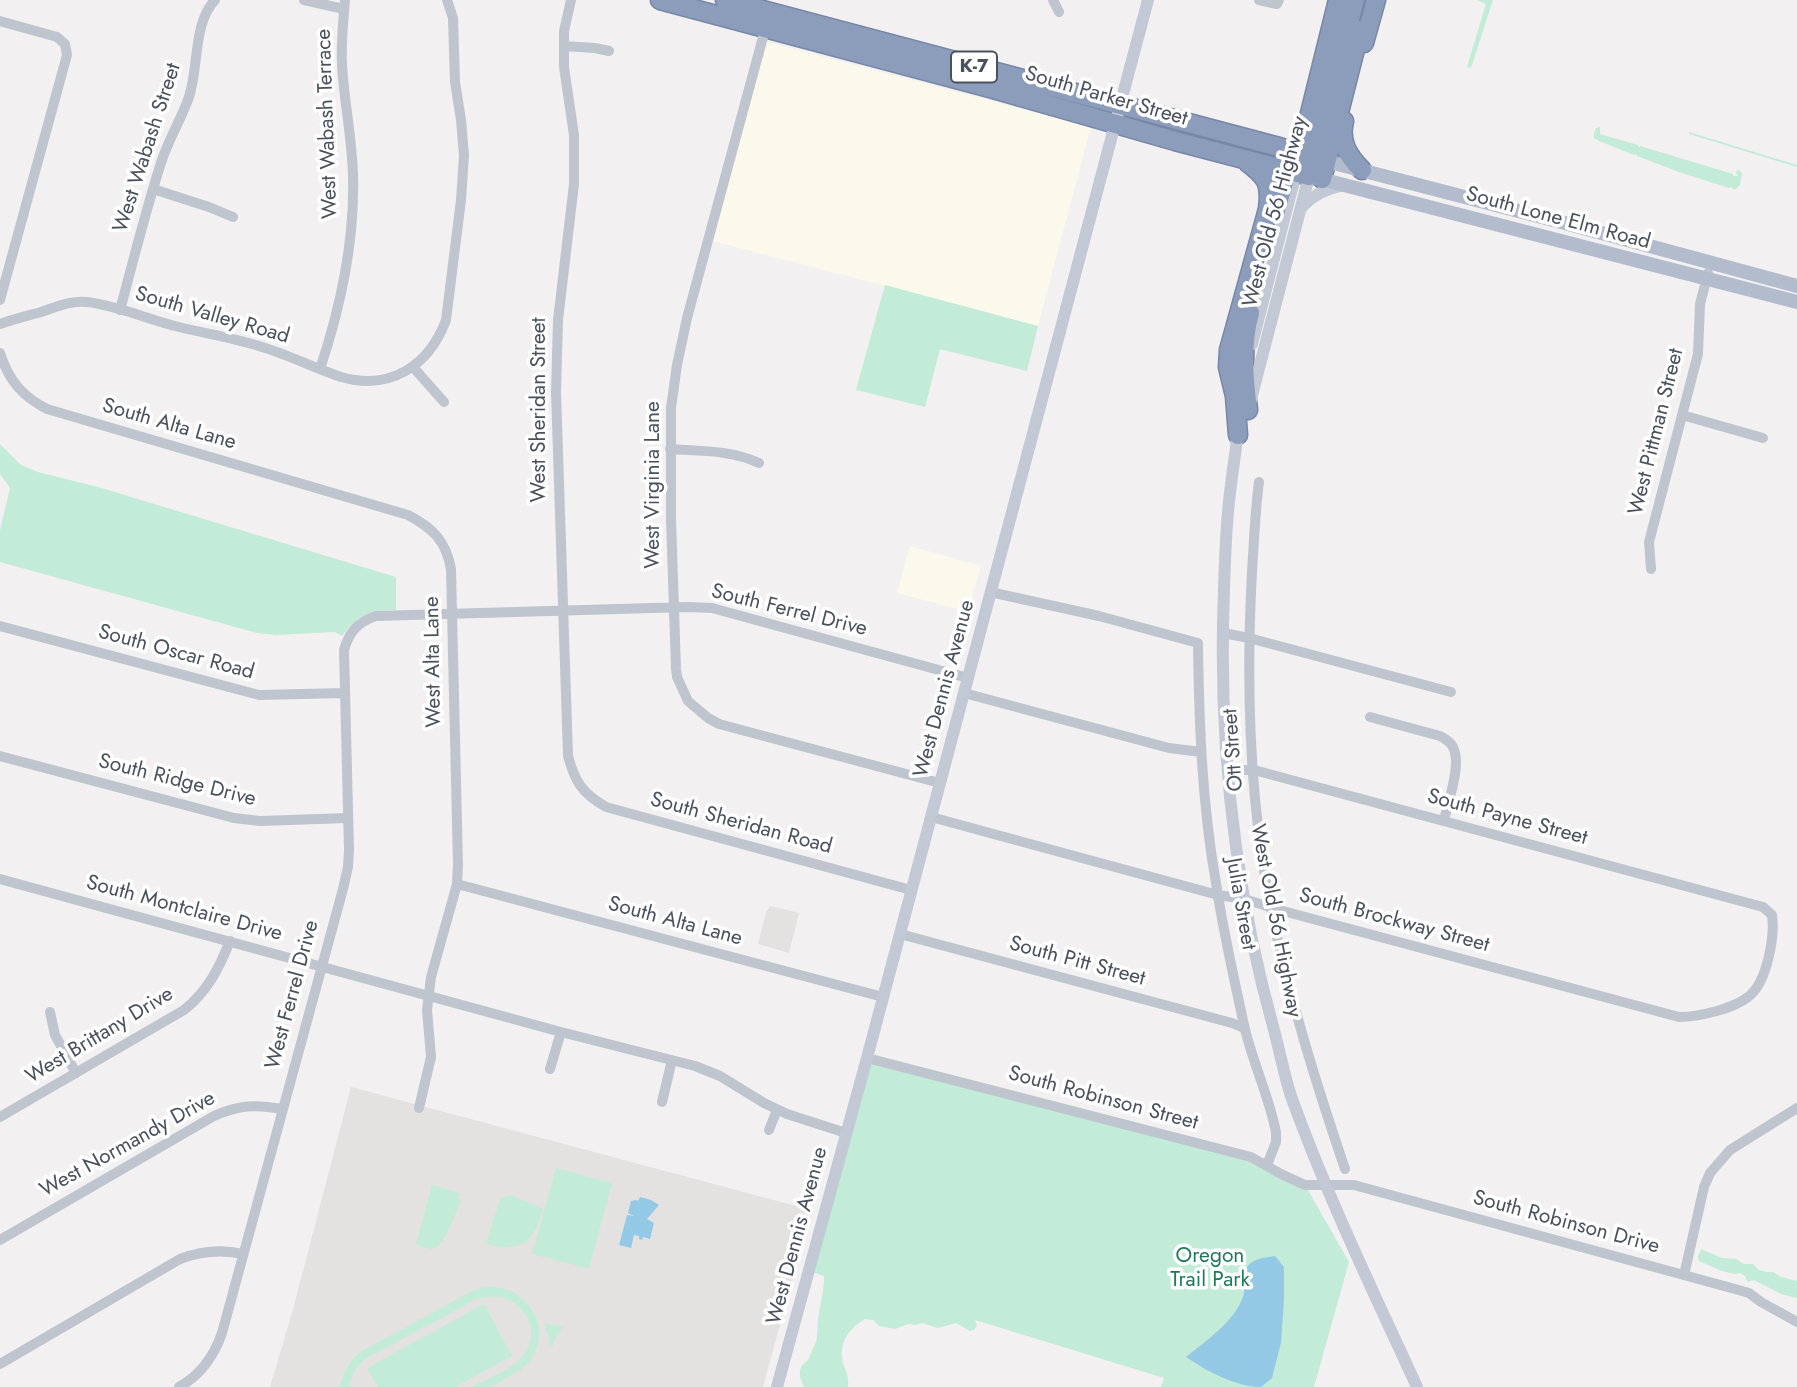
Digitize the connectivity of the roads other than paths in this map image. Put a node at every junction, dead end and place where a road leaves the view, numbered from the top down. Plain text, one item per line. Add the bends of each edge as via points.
1 (215, 0) edge
2 (304, 0) edge
3 (447, 0) edge
4 (571, 0) edge
5 (660, 0) edge
6 (725, 0) edge
7 (1052, 0) edge
8 (1148, 0) edge
9 (1259, 0) edge
10 (1338, 0) edge
11 (1355, 0) edge
12 (1367, 0) edge
13 (1376, 0) edge
14 (1278, 2) edge
15 (344, 4) edge
16 (1059, 12) dead end
17 (768, 20) junction
18 (0, 21) edge
19 (564, 46) junction
20 (609, 51) dead end
21 (1312, 107) junction
22 (1117, 114) junction
23 (1279, 147) junction
24 (1313, 158) junction
25 (1244, 159) junction
26 (1362, 170) junction
27 (1303, 175) junction
28 (1344, 185) junction
29 (153, 189) junction
30 (1300, 210) junction
31 (233, 217) dead end
32 (1712, 262) junction
33 (1707, 280) junction
34 (1797, 286) edge
35 (0, 300) edge
36 (1797, 302) edge
37 (120, 310) junction
38 (0, 324) edge
39 (0, 353) edge
40 (413, 367) junction
41 (320, 369) junction
42 (1245, 383) junction
43 (444, 402) dead end
44 (1248, 412) junction
45 (1682, 415) junction
46 (1238, 435) junction
47 (1763, 438) dead end
48 (670, 449) junction
49 (759, 463) dead end
50 (1259, 482) dead end
51 (353, 499) joint
52 (1651, 569) dead end
53 (990, 592) junction
54 (673, 607) junction
55 (564, 611) junction
56 (452, 613) junction
57 (388, 615) joint
58 (0, 626) edge
59 (1223, 633) junction
60 (1249, 638) junction
61 (968, 678) junction
62 (1451, 692) dead end
63 (344, 693) junction
64 (964, 693) junction
65 (1370, 717) dead end
66 (1201, 752) junction
67 (1, 759) edge
68 (1228, 770) junction
69 (1254, 771) junction
70 (573, 774) joint
71 (940, 783) junction
72 (931, 817) junction
73 (348, 818) junction
74 (1444, 821) junction
75 (0, 879) edge
76 (457, 884) junction
77 (911, 890) junction
78 (1218, 895) junction
79 (1244, 899) junction
80 (1270, 906) junction
81 (1772, 915) joint
82 (900, 934) junction
83 (230, 941) junction
84 (322, 966) junction
85 (428, 996) junction
86 (883, 997) junction
87 (50, 1012) dead end
88 (1244, 1028) junction
89 (561, 1032) junction
90 (867, 1058) junction
91 (672, 1060) junction
92 (550, 1069) dead end
93 (76, 1073) junction
94 (662, 1101) dead end
95 (419, 1108) dead end
96 (1797, 1108) edge
97 (282, 1109) junction
98 (777, 1110) junction
99 (0, 1117) edge
100 (769, 1130) dead end
101 (846, 1133) junction
102 (1267, 1164) junction
103 (1345, 1169) dead end
104 (1326, 1186) junction
105 (0, 1240) edge
106 (243, 1254) junction
107 (1684, 1275) junction
108 (1795, 1320) edge
109 (0, 1364) edge
110 (179, 1387) edge
111 (777, 1387) edge
112 (1417, 1387) edge

1 - 29 street, West Wabash Street via 201,24 190,95
2 - 15 street
3 - 40 street, South Valley Road via 453,18 463,188 446,320 424,359
4 - 19 street, West Sheridan Street
5 - 17 highway, South Parker Street / K-7
6 - 17 highway, South Parker Street / K-7
7 - 16 street
8 - 22 street, West Dennis Avenue
9 - 14 street
10 - 21 highway, West Old 56 Highway
11 - 24 highway, West Old 56 Highway
12 - 24 highway
13 - 26 highway via 1342,128 1344,149
15 - 41 street, West Wabash Terrace via 342,62 353,208 341,295
17 - 22 highway, South Parker Street / K-7
17 - 48 street, West Virginia Lane via 680,345
18 - 35 street via 57,37 65,44 67,55
19 - 20 street
19 - 55 street, West Sheridan Street via 574,160 556,353
21 - 23 highway
21 - 24 highway, West Old 56 Highway
22 - 23 highway, South Parker Street / K-7
22 - 25 highway, South Parker Street / K-7
22 - 53 street, West Dennis Avenue
23 - 24 highway, South Parker Street
23 - 27 highway
24 - 26 main road, South Lone Elm Road
24 - 27 highway, West Old 56 Highway
24 - 27 highway
25 - 27 highway, South Parker Street / K-7
25 - 46 highway via 1266,179 1269,195 1229,350
26 - 32 main road, South Lone Elm Road
27 - 28 main road, South Lone Elm Road
27 - 30 street, West Old 56 Highway
27 - 42 highway via 1248,321
28 - 30 street via 1310,198
28 - 33 main road, South Lone Elm Road
29 - 31 street
29 - 37 street, West Wabash Street
30 - 44 street, West Old 56 Highway
32 - 33 street, West Pittman Street
32 - 34 main road, South Lone Elm Road
33 - 36 main road, South Lone Elm Road
33 - 45 street, West Pittman Street via 1700,304 1698,354
37 - 38 street, South Valley Road via 74,302
37 - 41 street, South Valley Road via 239,340
39 - 51 street, South Alta Lane via 21,392 47,409
40 - 41 street, South Valley Road via 389,377 363,380
40 - 43 street
42 - 44 highway
42 - 46 street, West Old 56 Highway
44 - 46 street, West Old 56 Highway
45 - 47 street
45 - 52 street, West Pittman Street via 1649,542
46 - 59 street, West Old 56 Highway via 1228,508
48 - 49 street via 729,454
48 - 54 street, West Virginia Lane
50 - 60 street, Ott Street
51 - 56 street, West Alta Lane via 408,515 434,532 449,559
53 - 61 street, West Dennis Avenue
53 - 66 street, Julia Street via 1198,643
54 - 55 street, South Ferrel Drive
54 - 61 street, South Ferrel Drive via 712,608
54 - 71 street, West Virginia Lane via 677,677 688,701 708,718
55 - 56 street, South Ferrel Drive
55 - 70 street, West Sheridan Street via 568,755
56 - 57 street, South Ferrel Drive
56 - 76 street, West Alta Lane
57 - 63 street, West Ferrel Drive via 366,619 348,637
58 - 63 street, South Oscar Road via 259,695
59 - 60 street
59 - 68 street, West Old 56 Highway
60 - 62 street
60 - 69 street, Ott Street
61 - 64 street, West Dennis Avenue
63 - 73 street, West Ferrel Drive
64 - 66 street via 1169,748
64 - 71 street, West Dennis Avenue
65 - 74 street via 1440,736 1453,746 1455,773
66 - 78 street, Julia Street
67 - 73 street, South Ridge Drive via 234,818
68 - 69 street, South Payne Street
68 - 79 street, West Old 56 Highway
69 - 74 street, South Payne Street
69 - 80 street, Ott Street
70 - 77 street, South Sheridan Road via 584,791 606,807
71 - 72 street, West Dennis Avenue
72 - 77 street, West Dennis Avenue
72 - 78 street, South Brockway Street
73 - 84 street, West Ferrel Drive via 348,867
74 - 81 street, South Payne Street via 1763,908
75 - 83 street, South Montclaire Drive
76 - 85 street
76 - 86 street, South Alta Lane
77 - 82 street, West Dennis Avenue
78 - 79 street, South Brockway Street
78 - 88 street, Julia Street
79 - 80 street, South Brockway Street
79 - 104 street, West Old 56 Highway via 1288,1086
80 - 81 street, South Brockway Street via 1679,1017 1747,998 1758,985 1771,946
80 - 103 street, Ott Street via 1305,1047
82 - 86 street, West Dennis Avenue
82 - 88 street, South Pitt Street
83 - 84 street, South Montclaire Drive
83 - 93 street, West Brittany Drive via 210,984 192,1004
84 - 85 street, South Montclaire Drive
84 - 97 street, West Ferrel Drive
85 - 89 street, South Montclaire Drive
85 - 95 street via 430,1057
86 - 90 street, West Dennis Avenue
87 - 93 street via 55,1035
88 - 102 street, Julia Street via 1276,1132
89 - 91 street, South Montclaire Drive
89 - 92 street
90 - 101 street, West Dennis Avenue
90 - 102 street, South Robinson Street
91 - 94 street
91 - 98 street, South Montclaire Drive via 720,1076
93 - 99 street, West Brittany Drive
96 - 107 street via 1730,1150 1710,1173
97 - 105 street, West Normandy Drive via 243,1106 214,1116
97 - 106 street, West Ferrel Drive
98 - 100 street
98 - 101 street, South Montclaire Drive
101 - 111 street, West Dennis Avenue
102 - 104 street, South Robinson Street via 1305,1185
104 - 107 street, South Robinson Drive via 1354,1185
104 - 112 street, West Old 56 Highway
106 - 109 street via 216,1251 180,1259
106 - 110 street, West Ferrel Drive via 218,1346 201,1370
107 - 108 street, South Robinson Drive via 1749,1293

